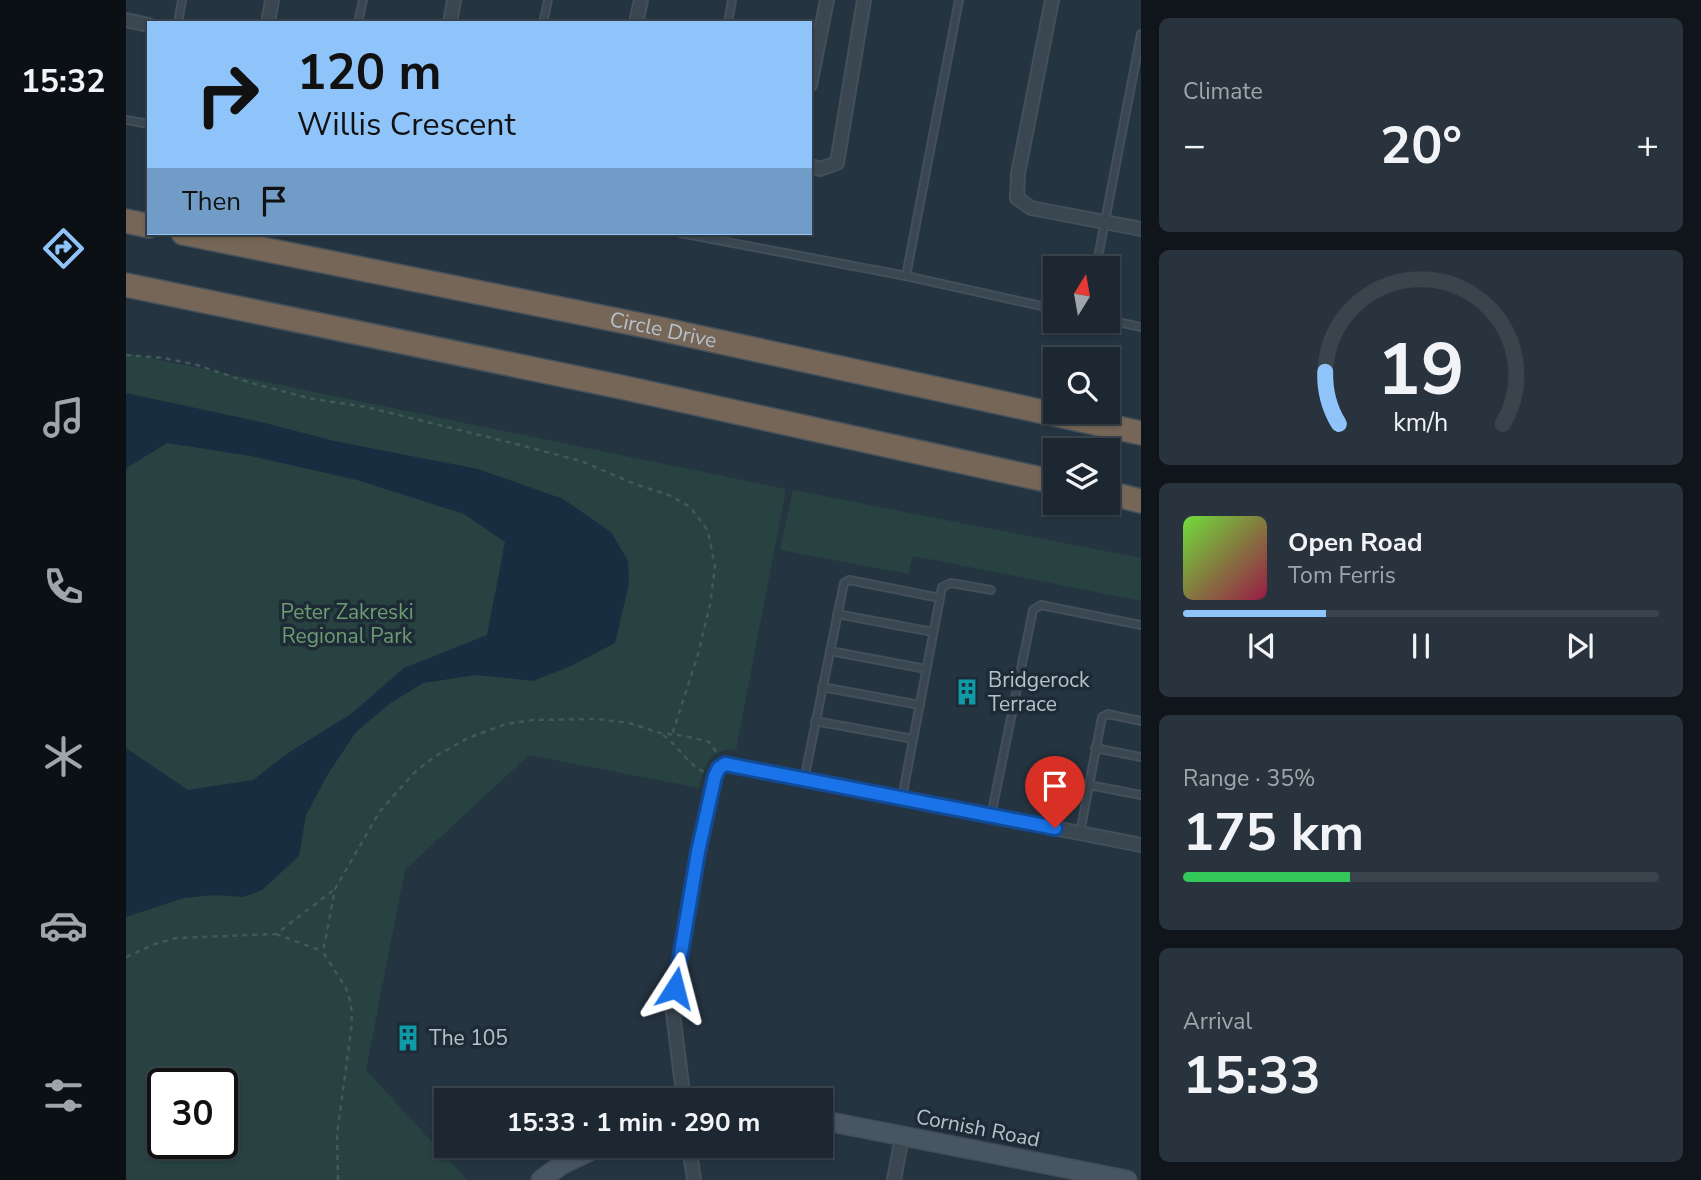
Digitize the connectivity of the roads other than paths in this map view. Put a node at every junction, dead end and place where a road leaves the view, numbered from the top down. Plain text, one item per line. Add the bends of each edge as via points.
1 (182, 0) edge
2 (272, 0) edge
3 (363, 0) edge
4 (454, 0) edge
5 (548, 0) edge
6 (641, 0) edge
7 (732, 0) edge
8 (827, 0) edge
9 (864, 0) edge
10 (959, 0) edge
11 (1052, 0) edge
12 (126, 20) edge
13 (178, 21) edge
14 (268, 21) edge
15 (358, 21) edge
16 (450, 21) edge
17 (543, 21) edge
18 (636, 21) edge
19 (728, 21) edge
20 (147, 25) edge
21 (1141, 34) edge
22 (812, 75) edge
23 (126, 120) edge
24 (147, 124) edge
25 (812, 167) edge
26 (126, 221) edge
27 (1105, 222) junction
28 (147, 226) edge
29 (1141, 229) edge
30 (193, 235) edge
31 (695, 235) edge
32 (1098, 256) edge
33 (906, 276) junction
34 (126, 285) edge
35 (1043, 306) edge
36 (1120, 323) edge
37 (1141, 327) edge
38 (1141, 433) edge
39 (1043, 479) edge
40 (1120, 496) edge
41 (1141, 501) edge
42 (991, 590) dead end
43 (940, 597) junction
44 (837, 614) junction
45 (1141, 625) edge
46 (933, 632) junction
47 (830, 650) junction
48 (926, 669) junction
49 (822, 687) junction
50 (920, 705) junction
51 (1141, 720) edge
52 (815, 721) junction
53 (913, 739) junction
54 (1095, 748) junction
55 (1141, 757) edge
56 (804, 779) junction
57 (1089, 785) junction
58 (1141, 795) edge
59 (902, 798) junction
60 (992, 816) junction
61 (1080, 833) junction
62 (1141, 845) edge
63 (682, 1088) edge
64 (833, 1123) edge
65 (902, 1136) junction
66 (575, 1158) edge
67 (691, 1158) edge
68 (541, 1180) edge
69 (694, 1180) edge
70 (894, 1180) edge
71 (1126, 1180) edge

1 - 13 lane
2 - 14 street
3 - 15 lane
4 - 16 street
5 - 17 lane
6 - 18 street
7 - 19 lane
8 - 22 street
9 - 25 street via 837,163 820,169
10 - 33 lane
11 - 27 street via 1017,198 1031,208
12 - 20 street
21 - 27 lane
23 - 24 lane
26 - 28 highway
27 - 29 street
27 - 32 lane
30 - 38 highway, Circle Drive
31 - 33 lane
33 - 35 lane
34 - 39 highway
36 - 37 lane
40 - 41 highway
42 - 43 lane via 951,583 942,587
43 - 44 lane via 849,580 843,585
43 - 46 lane
44 - 46 lane
44 - 47 lane
45 - 60 lane via 1041,605 1033,610
46 - 48 lane
47 - 48 lane
47 - 49 lane
48 - 50 lane
49 - 50 lane
49 - 52 lane
50 - 53 lane
51 - 54 lane via 1105,715
52 - 53 lane
52 - 56 lane
53 - 59 lane
54 - 55 lane
54 - 57 lane
56 - 59 street
56 - 63 street via 725,764 715,776 672,1005
57 - 58 lane
57 - 61 lane
59 - 60 street
60 - 61 street
61 - 62 street
64 - 65 street, Cornish Road
65 - 70 street
65 - 71 street, Cornish Road
66 - 68 street
67 - 69 street

